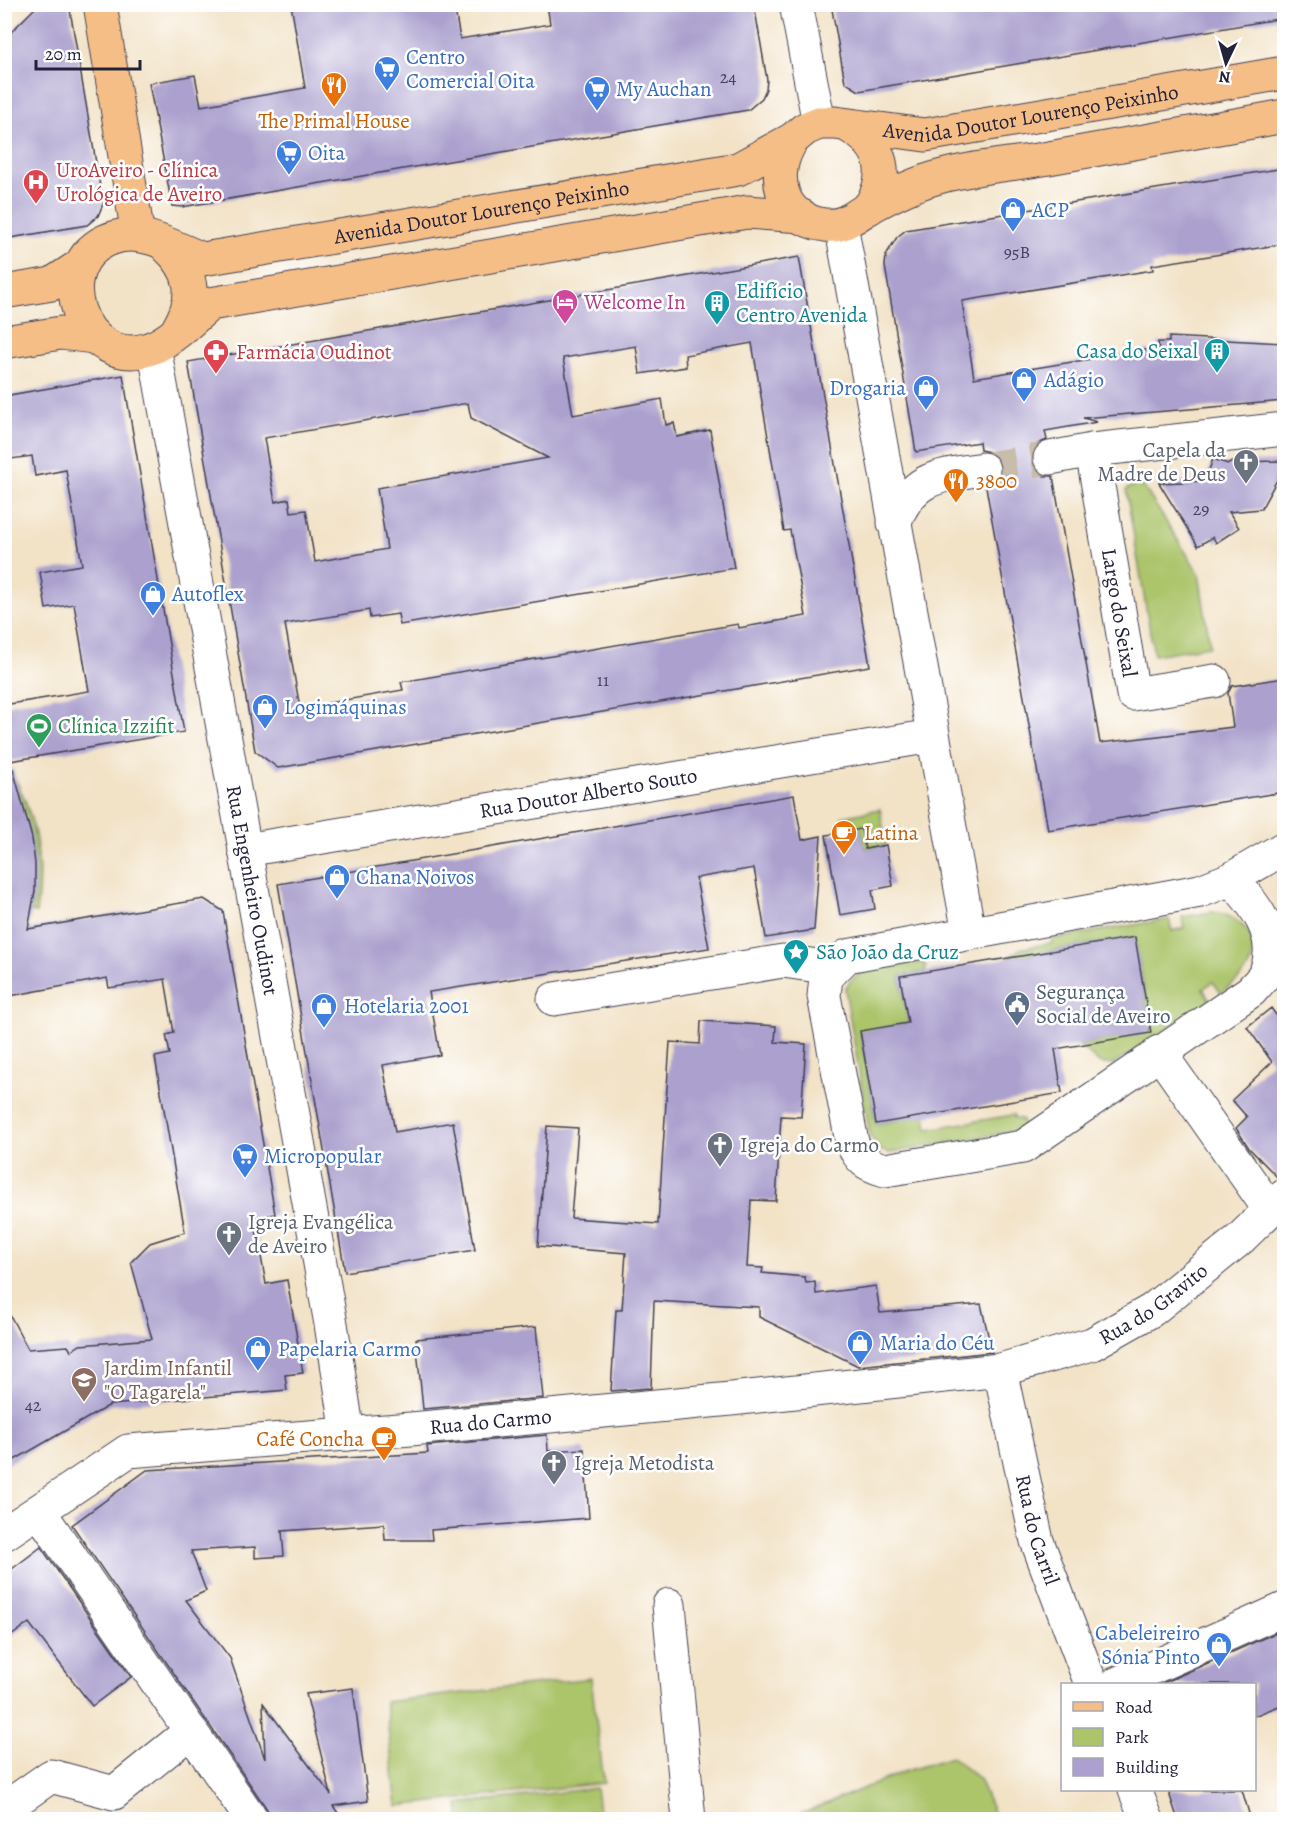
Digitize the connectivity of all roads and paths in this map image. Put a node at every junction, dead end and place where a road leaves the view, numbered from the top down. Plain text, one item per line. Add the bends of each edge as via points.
1 (100, 4) edge
2 (796, 4) edge
3 (1284, 73) edge
4 (1284, 117) edge
5 (821, 130) junction
6 (869, 208) junction
7 (802, 216) junction
8 (841, 224) junction
9 (152, 240) junction
10 (81, 265) junction
11 (4, 292) edge
12 (93, 337) junction
13 (166, 338) junction
14 (4, 342) edge
15 (1284, 429) edge
16 (880, 445) junction
17 (1092, 450) junction
18 (1050, 458) tunnel mouth
19 (983, 469) tunnel mouth
20 (935, 476) junction
21 (894, 523) junction
22 (1214, 681) dead end
23 (932, 736) junction
24 (1284, 848) edge
25 (245, 850) junction
26 (1231, 879) junction
27 (969, 933) junction
28 (832, 968) junction
29 (555, 999) dead end
30 (1159, 1052) junction
31 (1277, 1203) edge
32 (1000, 1370) junction
33 (348, 1434) junction
34 (39, 1511) junction
35 (4, 1534) edge
36 (669, 1605) dead end
37 (1284, 1609) edge
38 (1091, 1683) edge
39 (1118, 1683) edge
40 (191, 1731) junction
41 (1134, 1791) edge
42 (4, 1809) edge
43 (252, 1820) edge
44 (690, 1820) edge
45 (1147, 1820) edge

1 - 9 main road
2 - 5 street
3 - 5 main road, Avenida Doutor Lourenço Peixinho via 925,135
4 - 6 main road, Avenida Doutor Lourenço Peixinho via 931,179
5 - 6 main road, Avenida Doutor Lourenço Peixinho via 864,135 879,156 882,178
5 - 7 main road via 781,159 779,180 783,195
5 - 9 main road, Avenida Doutor Lourenço Peixinho via 738,169 203,259
6 - 8 main road, Avenida Doutor Lourenço Peixinho
7 - 8 main road, Avenida Doutor Lourenço Peixinho via 814,223
7 - 13 main road, Avenida Doutor Lourenço Peixinho via 747,212 210,304
8 - 16 street
9 - 10 main road, Avenida Doutor Lourenço Peixinho via 121,236 105,241
9 - 13 main road via 180,258 191,294 188,313
10 - 11 main road, Avenida Doutor Lourenço Peixinho via 52,284
10 - 12 main road via 75,283 75,303 81,321
12 - 13 main road via 122,350 138,351
12 - 14 main road via 61,333
13 - 25 street, Rua Engenheiro Oudinot
15 - 17 street
16 - 20 street via 894,459
16 - 21 street
17 - 18 street
17 - 22 street, Largo do Seixal via 1133,694
19 - 20 street
20 - 21 street via 915,488 900,506
21 - 23 street
23 - 25 street, Rua Doutor Alberto Souto
23 - 27 street
24 - 26 street
25 - 33 street, Rua Engenheiro Oudinot
26 - 27 street via 1200,891
26 - 30 street via 1257,907 1268,934 1266,972 1251,991
27 - 28 street via 847,956
28 - 29 street via 783,961
28 - 30 street via 826,977 824,996 852,1142 858,1157 885,1170 1023,1147
30 - 31 street
31 - 32 street, Rua do Gravito via 1240,1239 1152,1311 1092,1344
32 - 33 street, Rua do Carmo
32 - 38 street, Rua do Carril via 1037,1541
33 - 34 street, Rua do Carmo via 128,1451
34 - 35 street, Rua do Carmo
34 - 40 street
36 - 44 street
37 - 39 street
40 - 42 street via 114,1793 51,1776
40 - 43 street
41 - 45 street

